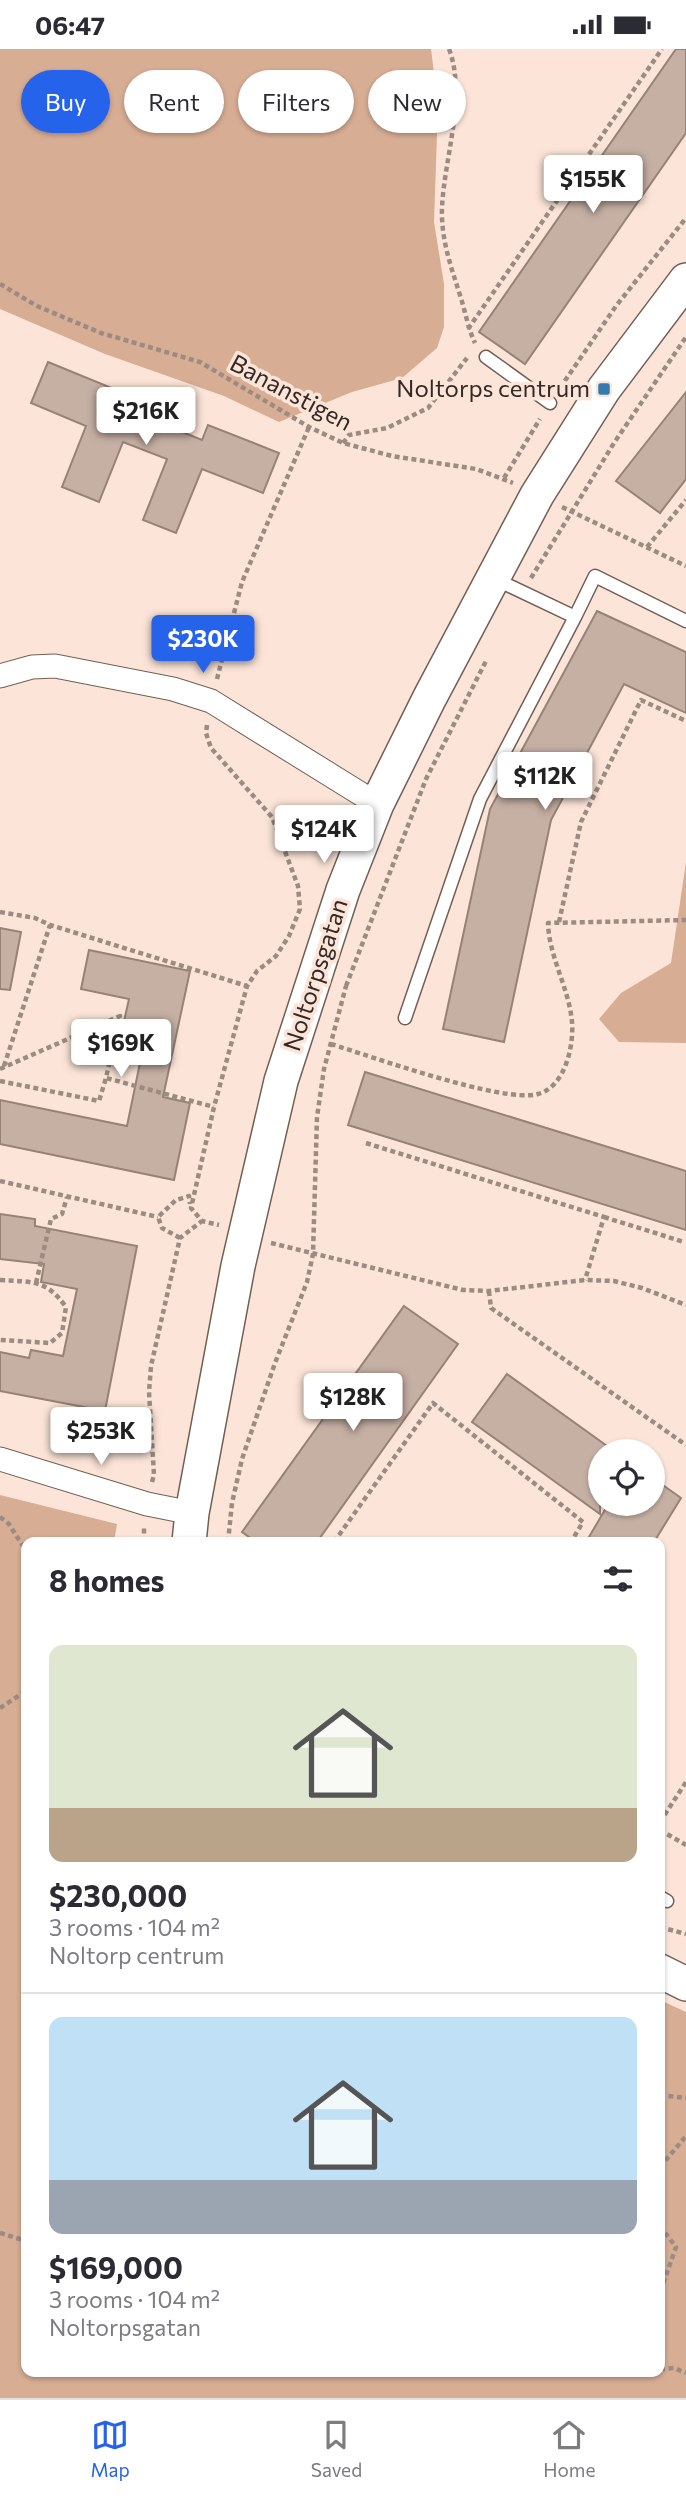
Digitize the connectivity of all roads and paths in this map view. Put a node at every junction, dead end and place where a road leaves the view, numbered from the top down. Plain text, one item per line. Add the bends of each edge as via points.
1 (449, 49) edge
2 (662, 49) edge
3 (686, 218) edge
4 (686, 280) edge
5 (0, 284) edge
6 (468, 329) junction
7 (686, 337) edge
8 (469, 356) dead end
9 (486, 357) joint
10 (550, 403) junction
11 (309, 427) junction
12 (343, 443) junction
13 (505, 478) junction
14 (537, 495) junction
15 (686, 500) edge
16 (572, 511) junction
17 (648, 547) junction
18 (686, 566) edge
19 (493, 578) junction
20 (522, 593) junction
21 (575, 617) junction
22 (686, 621) edge
23 (487, 657) dead end
24 (0, 675) edge
25 (211, 701) junction
26 (686, 721) edge
27 (377, 804) junction
28 (0, 912) edge
29 (686, 921) edge
30 (559, 922) junction
31 (50, 925) junction
32 (276, 956) junction
33 (331, 980) junction
34 (247, 986) junction
35 (405, 1018) dead end
36 (331, 1044) junction
37 (2, 1067) edge
38 (106, 1078) junction
39 (0, 1081) edge
40 (214, 1107) junction
41 (366, 1143) dead end
42 (0, 1181) edge
43 (67, 1197) junction
44 (191, 1208) junction
45 (158, 1217) junction
46 (604, 1217) junction
47 (202, 1221) junction
48 (224, 1227) dead end
49 (180, 1238) junction
50 (684, 1242) dead end
51 (271, 1244) dead end
52 (313, 1254) junction
53 (0, 1280) edge
54 (585, 1280) junction
55 (36, 1283) junction
56 (489, 1291) junction
57 (686, 1305) edge
58 (0, 1340) edge
59 (686, 1445) edge
60 (0, 1459) edge
61 (147, 1504) junction
62 (0, 1517) edge
63 (190, 1527) edge
64 (229, 1537) edge
65 (338, 1537) edge
66 (574, 1537) edge
67 (21, 1543) edge
68 (21, 1694) edge
69 (0, 1709) edge
70 (686, 1782) edge
71 (665, 1814) edge
72 (665, 1833) edge
73 (686, 1845) edge
74 (665, 1928) edge
75 (686, 1934) edge
76 (665, 1974) edge
77 (686, 1984) edge
78 (665, 2096) edge
79 (686, 2098) edge
80 (686, 2136) edge
81 (665, 2161) edge
82 (0, 2233) edge
83 (665, 2233) edge
84 (21, 2240) edge
85 (665, 2278) edge
86 (665, 2369) edge
87 (686, 2373) edge

1 - 6 path via 456,93 443,230
2 - 6 path
3 - 10 path via 616,306
4 - 14 street, Noltorpsgatan via 604,389
5 - 11 path, Bananstigen via 37,306 101,333 200,362
6 - 9 path
7 - 16 path
8 - 12 path via 428,408 387,428 349,435
9 - 10 lane
10 - 13 path
11 - 12 path, Bananstigen
11 - 25 path via 242,582
12 - 13 path, Bananstigen
13 - 14 path, Bananstigen
14 - 16 path, Bananstigen
14 - 19 street, Noltorpsgatan
15 - 17 path
16 - 17 path, Bananstigen
16 - 20 path
17 - 18 path, Bananstigen
19 - 20 lane
19 - 27 street, Noltorpsgatan
20 - 21 lane
21 - 22 lane via 595,576
21 - 35 lane via 480,799
23 - 33 path
24 - 25 street via 55,666
25 - 27 street
25 - 32 path via 206,733 211,748 272,817 298,885 300,909
26 - 30 path via 641,700 581,822
27 - 33 street, Noltorpsgatan via 343,890
28 - 31 path
29 - 30 path
30 - 36 path via 548,923 549,939 570,1011 570,1049 561,1076 540,1094 523,1097 481,1088
31 - 34 path
31 - 37 path
32 - 33 path
32 - 34 path
33 - 36 path
33 - 63 street, Noltorpsgatan via 281,1081 237,1266
34 - 40 path
36 - 52 path via 317,1117
37 - 38 path via 120,1016
38 - 39 path via 99,1101
38 - 40 path
40 - 44 path
41 - 46 path
42 - 43 path
43 - 45 path
43 - 55 path via 62,1214 51,1219
44 - 45 path via 190,1196 176,1200
44 - 47 path
45 - 49 path via 162,1228
46 - 50 path
46 - 54 path
47 - 48 path
47 - 49 path
49 - 61 path via 151,1366 154,1475
51 - 52 path
52 - 56 path via 463,1290
52 - 64 path via 242,1459
53 - 55 path
54 - 56 path
54 - 57 path via 614,1281
55 - 58 path via 55,1291 66,1307 62,1333 50,1343
56 - 59 path via 491,1308
60 - 61 street
61 - 63 street
62 - 67 path
65 - 66 path via 433,1403 583,1522
68 - 69 path
70 - 71 path
72 - 73 path
74 - 75 path
76 - 77 street
78 - 79 path
80 - 81 path
82 - 84 path
83 - 85 path via 676,2247
86 - 87 path

